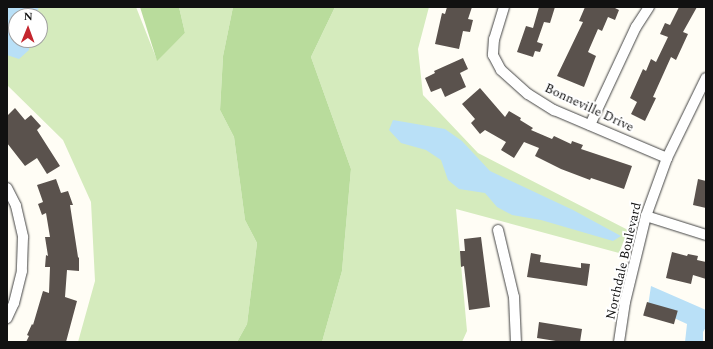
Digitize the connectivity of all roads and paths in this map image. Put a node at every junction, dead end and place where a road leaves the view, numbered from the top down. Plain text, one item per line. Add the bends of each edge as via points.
1 (504, 7) edge
2 (649, 7) edge
3 (706, 78) edge
4 (590, 125) junction
5 (667, 158) junction
6 (7, 188) edge
7 (646, 216) junction
8 (498, 230) dead end
9 (706, 235) edge
10 (7, 318) edge
11 (516, 342) edge
12 (619, 342) edge

1 - 4 street, Bonneville Drive via 494,39 493,55 501,70 528,94 554,110
2 - 4 street via 636,27
3 - 5 street, Northdale Boulevard
4 - 5 street, Bonneville Drive
5 - 7 street, Northdale Boulevard
6 - 10 street via 16,206 23,237 22,271 14,304
7 - 9 street
7 - 12 street, Northdale Boulevard via 625,302
8 - 11 street via 514,297

